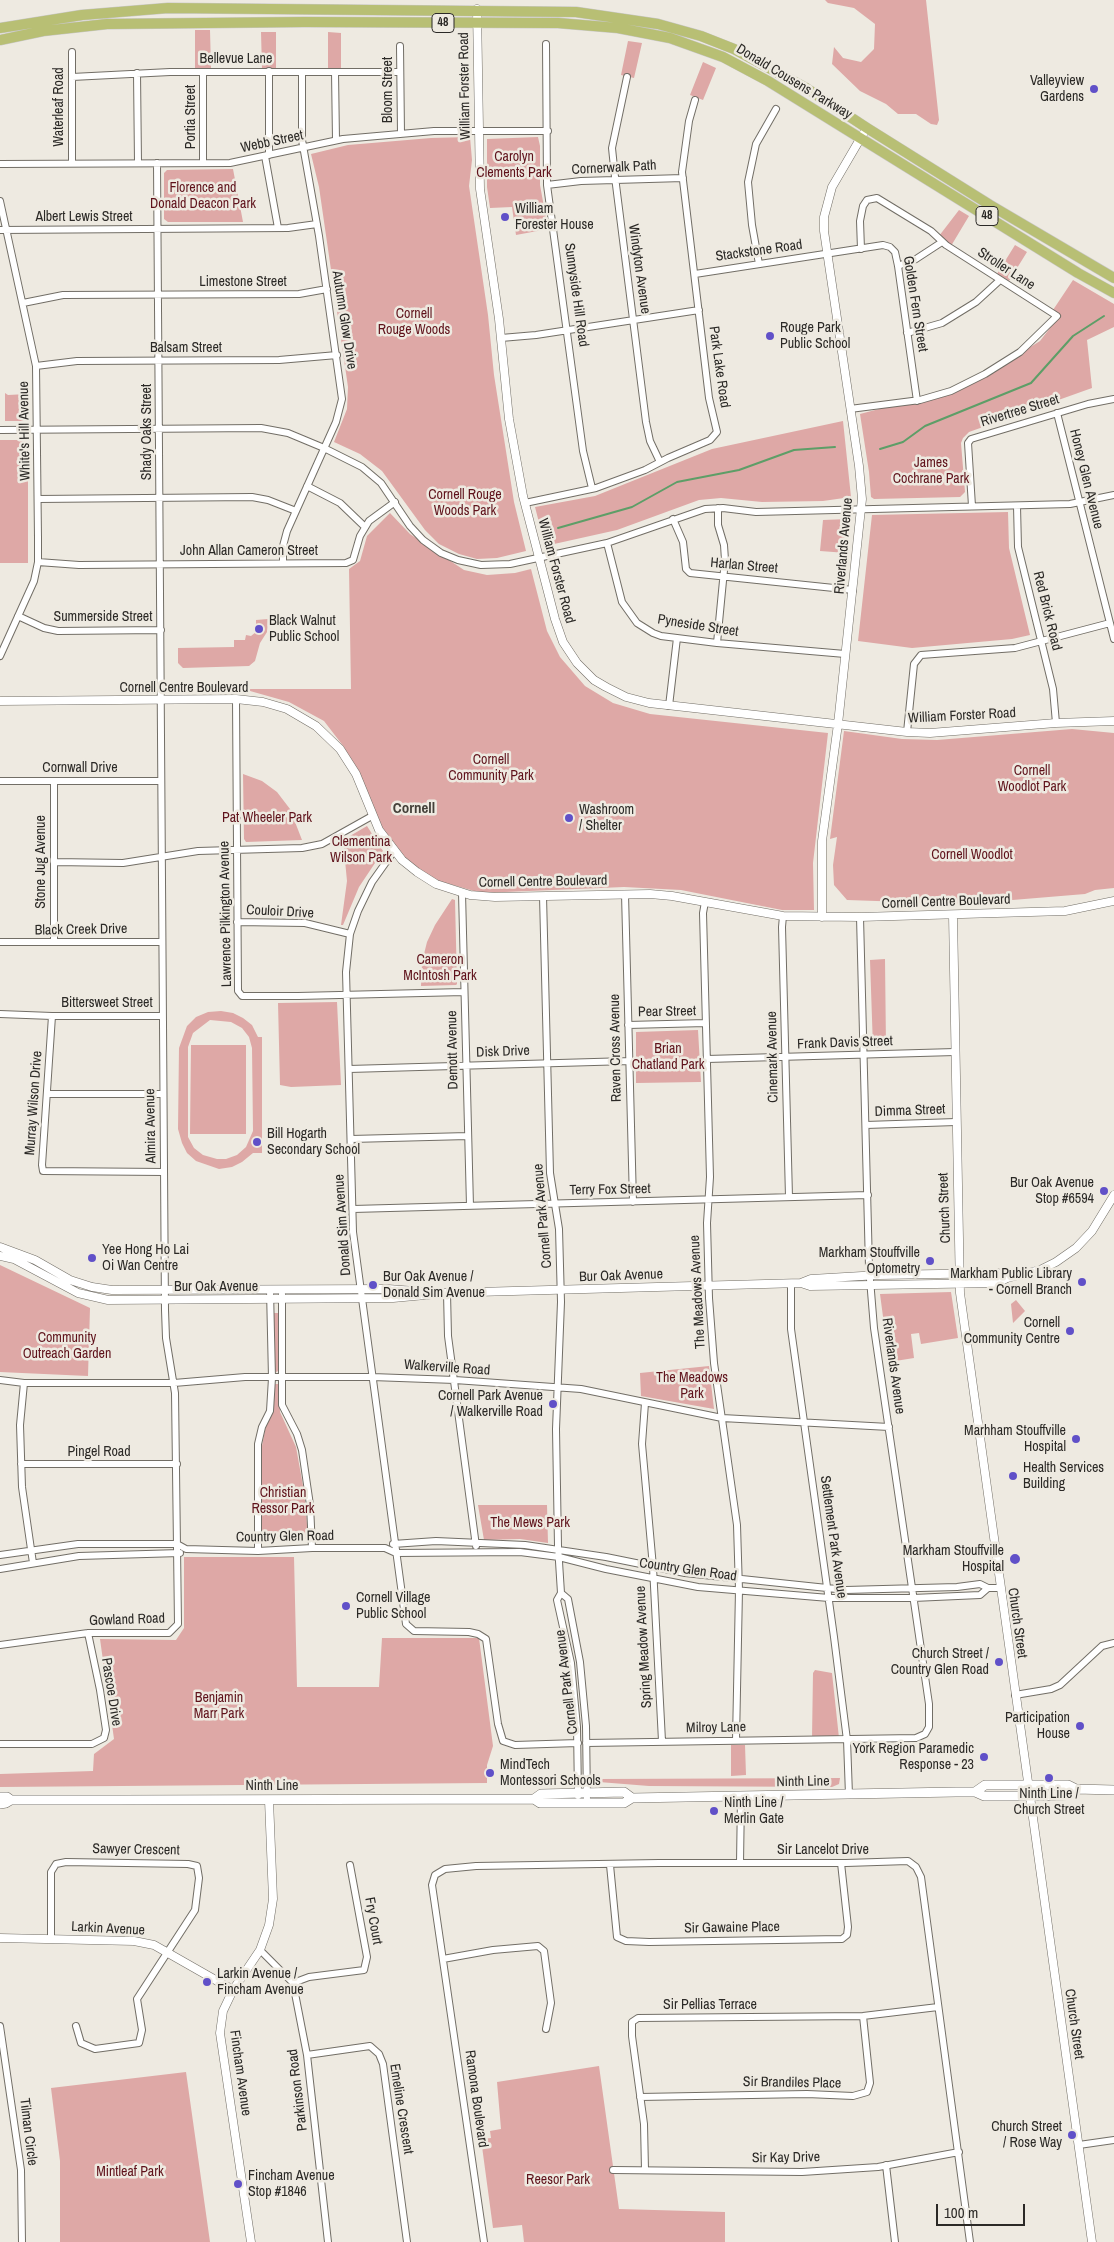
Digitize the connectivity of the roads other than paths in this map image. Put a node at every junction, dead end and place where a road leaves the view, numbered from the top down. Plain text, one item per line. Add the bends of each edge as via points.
1 (477, 9) junction
2 (476, 23) junction
3 (0, 28) edge
4 (0, 40) edge
5 (546, 44) dead end
6 (400, 46) dead end
7 (72, 52) dead end
8 (269, 71) junction
9 (203, 72) junction
10 (302, 72) junction
11 (335, 72) junction
12 (400, 72) junction
13 (137, 73) junction
14 (72, 77) junction
15 (627, 78) dead end
16 (695, 100) dead end
17 (776, 109) dead end
18 (867, 128) junction
19 (480, 131) junction
20 (548, 131) junction
21 (401, 134) junction
22 (860, 138) junction
23 (336, 140) junction
24 (304, 148) junction
25 (267, 156) junction
26 (72, 163) junction
27 (138, 163) junction
28 (157, 163) junction
29 (203, 163) junction
30 (0, 164) edge
31 (683, 178) junction
32 (615, 180) junction
33 (547, 185) junction
34 (0, 201) edge
35 (318, 224) junction
36 (278, 228) junction
37 (158, 229) junction
38 (2, 230) edge
39 (942, 242) junction
40 (861, 249) junction
41 (827, 254) junction
42 (759, 264) junction
43 (898, 266) junction
44 (695, 274) junction
45 (1114, 278) edge
46 (1000, 280) junction
47 (327, 289) junction
48 (1114, 293) edge
49 (158, 295) junction
50 (23, 303) junction
51 (699, 310) junction
52 (634, 321) junction
53 (568, 330) junction
54 (907, 333) junction
55 (501, 338) junction
56 (337, 355) junction
57 (159, 361) junction
58 (36, 366) junction
59 (1114, 399) edge
60 (917, 401) junction
61 (850, 409) junction
62 (1057, 413) junction
63 (160, 429) junction
64 (0, 430) edge
65 (37, 430) junction
66 (324, 448) junction
67 (660, 462) junction
68 (307, 486) junction
69 (592, 488) junction
70 (1114, 495) edge
71 (160, 498) junction
72 (38, 499) junction
73 (395, 502) junction
74 (525, 503) junction
75 (1079, 503) junction
76 (972, 506) junction
77 (1017, 506) junction
78 (718, 508) junction
79 (861, 509) junction
80 (296, 511) junction
81 (673, 519) junction
82 (365, 527) junction
83 (607, 543) junction
84 (539, 557) junction
85 (38, 562) junction
86 (283, 563) junction
87 (160, 564) junction
88 (724, 577) junction
89 (853, 590) junction
90 (18, 616) junction
91 (1110, 624) junction
92 (161, 630) junction
93 (677, 638) junction
94 (1114, 639) edge
95 (1041, 641) junction
96 (717, 642) junction
97 (846, 654) junction
98 (0, 656) edge
99 (236, 699) junction
100 (160, 700) junction
101 (0, 701) edge
102 (669, 706) junction
103 (1114, 721) edge
104 (1056, 723) junction
105 (838, 724) junction
106 (907, 732) junction
107 (160, 780) junction
108 (0, 781) edge
109 (54, 781) junction
110 (372, 816) junction
111 (237, 849) junction
112 (394, 851) junction
113 (161, 857) junction
114 (54, 862) junction
115 (462, 893) junction
116 (625, 894) junction
117 (543, 896) junction
118 (1114, 901) edge
119 (705, 902) junction
120 (953, 915) junction
121 (784, 916) junction
122 (822, 917) junction
123 (860, 917) junction
124 (237, 922) junction
125 (350, 934) junction
126 (0, 942) edge
127 (54, 942) junction
128 (161, 942) junction
129 (464, 992) junction
130 (346, 995) junction
131 (0, 1014) edge
132 (52, 1016) junction
133 (162, 1016) junction
134 (706, 1024) junction
135 (628, 1025) junction
136 (955, 1052) junction
137 (864, 1055) junction
138 (785, 1057) junction
139 (707, 1059) junction
140 (629, 1061) junction
141 (547, 1064) junction
142 (466, 1066) junction
143 (349, 1069) junction
144 (47, 1094) junction
145 (163, 1094) junction
146 (956, 1122) junction
147 (866, 1125) junction
148 (468, 1136) junction
149 (351, 1139) junction
150 (164, 1172) junction
151 (868, 1195) junction
152 (1114, 1195) edge
153 (789, 1197) junction
154 (709, 1200) junction
155 (633, 1202) junction
156 (555, 1204) junction
157 (470, 1206) junction
158 (353, 1209) junction
159 (0, 1247) edge
160 (0, 1256) edge
161 (960, 1274) junction
162 (870, 1276) junction
163 (1006, 1278) junction
164 (801, 1283) junction
165 (791, 1284) junction
166 (960, 1284) junction
167 (871, 1285) junction
168 (708, 1286) junction
169 (360, 1289) junction
170 (165, 1290) junction
171 (270, 1290) junction
172 (282, 1290) junction
173 (561, 1290) junction
174 (444, 1293) junction
175 (362, 1298) junction
176 (270, 1299) junction
177 (282, 1299) junction
178 (165, 1300) junction
179 (282, 1377) junction
180 (372, 1377) junction
181 (272, 1378) junction
182 (0, 1380) edge
183 (455, 1380) junction
184 (24, 1383) junction
185 (174, 1383) junction
186 (558, 1389) junction
187 (645, 1403) junction
188 (722, 1418) junction
189 (806, 1424) junction
190 (890, 1427) junction
191 (21, 1464) junction
192 (177, 1464) junction
193 (476, 1544) junction
194 (312, 1548) junction
195 (395, 1548) junction
196 (31, 1550) junction
197 (178, 1550) junction
198 (558, 1550) junction
199 (258, 1551) junction
200 (476, 1552) junction
201 (0, 1555) edge
202 (559, 1558) junction
203 (33, 1564) junction
204 (653, 1567) junction
205 (0, 1569) edge
206 (653, 1579) junction
207 (738, 1580) junction
208 (828, 1588) junction
209 (988, 1588) junction
210 (1000, 1588) junction
211 (911, 1589) junction
212 (739, 1590) junction
213 (561, 1593) junction
214 (829, 1598) junction
215 (913, 1598) junction
216 (88, 1633) junction
217 (1114, 1642) edge
218 (0, 1645) edge
219 (1015, 1695) junction
220 (736, 1740) junction
221 (847, 1740) junction
222 (662, 1741) junction
223 (578, 1743) junction
224 (586, 1743) junction
225 (0, 1744) edge
226 (1028, 1785) junction
227 (1076, 1789) junction
228 (1114, 1790) edge
229 (975, 1792) junction
230 (849, 1795) junction
231 (1029, 1795) junction
232 (0, 1797) edge
233 (741, 1797) junction
234 (582, 1798) junction
235 (12, 1800) junction
236 (270, 1800) junction
237 (0, 1804) edge
238 (740, 1863) junction
239 (841, 1863) junction
240 (350, 1865) dead end
241 (610, 1865) junction
242 (0, 1938) edge
243 (51, 1939) junction
244 (260, 1950) junction
245 (167, 1952) junction
246 (444, 1959) junction
247 (294, 1983) junction
248 (234, 1990) junction
249 (938, 2007) junction
250 (863, 2016) junction
251 (0, 2026) edge
252 (76, 2026) dead end
253 (546, 2029) dead end
254 (307, 2055) junction
255 (640, 2097) junction
256 (1114, 2140) edge
257 (1079, 2144) junction
258 (959, 2152) junction
259 (886, 2165) junction
260 (613, 2170) dead end
261 (645, 2170) junction
262 (22, 2242) edge
263 (251, 2242) edge
264 (328, 2242) edge
265 (407, 2242) edge
266 (484, 2242) edge
267 (895, 2242) edge
268 (970, 2242) edge
269 (1092, 2242) edge

1 - 2 street, William Forster Road
1 - 3 main road, Donald Cousens Parkway / 48 via 168,8 82,15
1 - 18 main road, Donald Cousens Parkway / 48 via 576,12 658,24 701,36 734,49 806,88
2 - 4 main road, Donald Cousens Parkway / 48 via 107,24 42,31
2 - 19 street, William Forster Road
2 - 22 main road, Donald Cousens Parkway / 48 via 586,25 670,38 723,57
5 - 20 street, Sunnyside Hill Road
6 - 12 street, Bloom Street
7 - 14 street, Waterleaf Road
8 - 9 street, Bellevue Lane
8 - 10 street, Bellevue Lane
8 - 25 street
9 - 13 street, Bellevue Lane
9 - 29 street, Portia Street
10 - 11 street, Bellevue Lane
10 - 24 street, Autumn Glow Drive
11 - 12 street, Bellevue Lane
11 - 23 street
12 - 21 street, Bloom Street
13 - 14 street, Bellevue Lane
13 - 27 street
14 - 26 street, Waterleaf Road
15 - 32 street, Windyton Avenue via 612,148
16 - 31 street, Park Lake Road via 688,121
17 - 42 street via 756,144 748,182
18 - 22 street, Riverlands Avenue
18 - 45 main road, Donald Cousens Parkway / 48
19 - 20 street, Webb Street
19 - 21 street, Webb Street
19 - 55 street, William Forster Road via 480,189
20 - 33 street, Sunnyside Hill Road
21 - 23 street, Webb Street
22 - 41 street, Riverlands Avenue via 832,187 824,217
22 - 48 main road, Donald Cousens Parkway / 48
23 - 24 street, Webb Street
24 - 25 street, Webb Street
24 - 35 street, Autumn Glow Drive
25 - 29 street, Webb Street via 237,162
25 - 36 street
26 - 27 street, Webb Street
26 - 30 street, Webb Street
27 - 28 street, Webb Street
28 - 29 street, Webb Street
28 - 37 street, Shady Oaks Street
31 - 32 street, Cornerwalk Path
31 - 44 street, Park Lake Road
32 - 33 street, Cornerwalk Path
32 - 52 street, Windyton Avenue
33 - 53 street, Sunnyside Hill Road
34 - 38 street, White's Hill Avenue
35 - 36 street, Albert Lewis Street
35 - 47 street, Autumn Glow Drive
36 - 37 street, Albert Lewis Street
37 - 38 street, Albert Lewis Street
37 - 49 street, Shady Oaks Street
38 - 50 street, White's Hill Avenue
39 - 40 street, Stroller Lane via 931,231 872,198 867,200 860,221
39 - 43 street
39 - 46 street, Stroller Lane
40 - 41 street, Golden Fern Street
40 - 43 street, Golden Fern Street via 890,247 895,252
41 - 42 street, Stackstone Road
41 - 61 street, Riverlands Avenue
42 - 44 street, Stackstone Road
43 - 54 street, Golden Fern Street
44 - 51 street, Park Lake Road
46 - 54 street via 976,302 948,319
46 - 60 street, Stroller Lane via 1057,316 1020,352 985,374 951,391
47 - 49 street, Limestone Street via 299,294
47 - 56 street, Autumn Glow Drive
49 - 50 street, Limestone Street via 63,295
49 - 57 street, Shady Oaks Street
50 - 58 street, White's Hill Avenue
51 - 52 street
51 - 67 street, Park Lake Road via 709,398 717,432 710,440
52 - 53 street
52 - 67 street, Windyton Avenue via 646,422 650,441
53 - 55 street
53 - 69 street, Sunnyside Hill Road via 583,451
54 - 60 street, Golden Fern Street
55 - 74 street, William Forster Road via 509,419
56 - 57 street, Balsam Street via 298,360
56 - 66 street, Autumn Glow Drive via 341,404
57 - 58 street, Balsam Street via 77,361
57 - 63 street, Shady Oaks Street
58 - 65 street, White's Hill Avenue
59 - 62 street, Rivertree Street
60 - 61 street
61 - 79 street, Riverlands Avenue
62 - 75 street, Honey Glen Avenue
62 - 76 street, Rivertree Street via 971,439 968,443
63 - 65 street
63 - 66 street via 260,428 288,433
63 - 71 street, Shady Oaks Street
64 - 65 street
65 - 72 street, White's Hill Avenue
66 - 68 street, Autumn Glow Drive
66 - 73 street via 367,470
67 - 69 street, Park Lake Road
68 - 80 street, Autumn Glow Drive
68 - 82 street via 340,503
69 - 74 street, Park Lake Road
70 - 75 street
71 - 72 street
71 - 80 street via 252,497
71 - 87 street, Shady Oaks Street
72 - 85 street, White's Hill Avenue
73 - 82 street via 375,515
73 - 84 street via 423,540 458,560 495,565
74 - 84 street, William Forster Road
75 - 77 street
75 - 91 street, Honey Glen Avenue
76 - 77 street
76 - 79 street
77 - 95 street, Red Brick Road via 1018,547
78 - 79 street via 756,512
78 - 81 street via 695,511
78 - 88 street via 718,525 725,552
79 - 89 street, Riverlands Avenue
80 - 86 street, Autumn Glow Drive via 284,539
81 - 83 street
81 - 88 street, Harlan Street via 683,542 686,568 690,573
82 - 86 street, John Allan Cameron Street via 350,562
83 - 84 street
83 - 93 street, Pyneside Street via 618,594 628,612 637,623 653,633
84 - 102 street, William Forster Road via 558,630 577,663 594,680 616,693 634,700
85 - 87 street, John Allan Cameron Street
85 - 90 street, White's Hill Avenue via 32,587
86 - 87 street, John Allan Cameron Street
87 - 92 street, Shady Oaks Street
88 - 89 street, Harlan Street
88 - 96 street
89 - 97 street, Riverlands Avenue
90 - 92 street, Summerside Street via 58,631
90 - 98 street, White's Hill Avenue
91 - 94 street, Honey Glen Avenue
91 - 95 street
92 - 100 street, Shady Oaks Street
93 - 96 street, Pyneside Street
93 - 102 street
95 - 104 street, Red Brick Road via 1053,689
95 - 106 street via 1010,649 918,657 914,664
96 - 97 street, Pyneside Street
97 - 105 street, Riverlands Avenue
99 - 100 street, Cornell Centre Boulevard
99 - 110 street, Cornell Centre Boulevard via 283,708 320,729 340,748 350,764
99 - 111 street, Lawrence Pilkington Avenue
100 - 101 street, Cornell Centre Boulevard
100 - 107 street, Almira Avenue
102 - 105 street, William Forster Road
103 - 104 street, William Forster Road
104 - 106 street, William Forster Road
105 - 106 street, William Forster Road
105 - 122 street, Riverlands Avenue via 822,840
107 - 109 street, Cornwall Drive
107 - 113 street, Almira Avenue
108 - 109 street, Cornwall Drive
109 - 114 street, Stone Jug Avenue
110 - 111 street via 322,844 302,848
110 - 112 street, Cornell Centre Boulevard
111 - 113 street
111 - 124 street, Lawrence Pilkington Avenue
112 - 115 street, Cornell Centre Boulevard via 424,877
112 - 125 street, Donald Sim Avenue via 365,895
113 - 114 street via 123,863
113 - 128 street, Almira Avenue
114 - 127 street, Stone Jug Avenue
115 - 117 street, Cornell Centre Boulevard via 494,897
115 - 129 street, Demott Avenue
116 - 117 street, Cornell Centre Boulevard
116 - 119 street, Cornell Centre Boulevard via 657,894
116 - 135 street, Raven Cross Avenue
117 - 141 street, Cornell Park Avenue
118 - 120 street, Cornell Centre Boulevard via 1065,911
119 - 121 street, Cornell Centre Boulevard
119 - 134 street, The Meadows Avenue
120 - 123 street, Cornell Centre Boulevard
120 - 136 street, Church Street
121 - 122 street, Cornell Centre Boulevard
121 - 138 street, Cinemark Avenue
122 - 123 street, Cornell Centre Boulevard
123 - 137 street, Riverlands Avenue
124 - 125 street, Couloir Drive via 305,923
124 - 130 street, Lawrence Pilkington Avenue via 238,991 242,996
125 - 130 street, Donald Sim Avenue
126 - 127 street, Black Creek Drive
127 - 128 street, Black Creek Drive
128 - 133 street, Almira Avenue
129 - 130 street, Lawrence Pilkington Avenue
129 - 142 street, Demott Avenue
130 - 143 street, Donald Sim Avenue
131 - 132 street
132 - 133 street, Bittersweet Street
132 - 144 street, Murray Wilson Drive
133 - 145 street, Almira Avenue
134 - 135 street, Pear Street
134 - 139 street, The Meadows Avenue
135 - 140 street, Raven Cross Avenue
136 - 137 street, Frank Davis Street
136 - 146 street, Church Street
137 - 138 street, Frank Davis Street
137 - 147 street, Riverlands Avenue
138 - 139 street, Frank Davis Street
138 - 153 street, Cinemark Avenue
139 - 154 street, The Meadows Avenue
140 - 141 street, Disk Drive
140 - 155 street, Raven Cross Avenue
141 - 142 street, Disk Drive
141 - 156 street, Cornell Park Avenue via 550,1173
142 - 143 street, Disk Drive
142 - 148 street, Demott Avenue
143 - 149 street, Donald Sim Avenue
144 - 145 street
144 - 150 street, Murray Wilson Drive via 44,1171
145 - 150 street, Almira Avenue
146 - 147 street, Dimma Street
146 - 161 street, Church Street
147 - 151 street, Riverlands Avenue
148 - 149 street
148 - 157 street, Demott Avenue
149 - 158 street, Donald Sim Avenue
150 - 170 street, Almira Avenue
151 - 153 street, Terry Fox Street
151 - 162 street, Riverlands Avenue
152 - 163 street, Bur Oak Avenue via 1092,1231 1076,1248 1040,1270
153 - 154 street, Terry Fox Street
154 - 155 street, Terry Fox Street
154 - 168 street, The Meadows Avenue
155 - 156 street, Terry Fox Street
156 - 157 street, Terry Fox Street
156 - 173 street, Cornell Park Avenue
157 - 158 street, Terry Fox Street
158 - 169 street, Donald Sim Avenue
159 - 170 street, Bur Oak Avenue via 18,1252 70,1280 92,1287
160 - 178 street, Bur Oak Avenue via 14,1259 89,1296 108,1300
161 - 162 street, Bur Oak Avenue
161 - 163 street, Bur Oak Avenue via 998,1273
161 - 166 street, Church Street
162 - 164 street, Bur Oak Avenue via 811,1279
162 - 167 street, Riverlands Avenue
163 - 166 street, Bur Oak Avenue via 998,1283
164 - 165 street, Bur Oak Avenue
164 - 167 street, Bur Oak Avenue via 810,1286
165 - 168 street, Bur Oak Avenue
165 - 189 street, Settlement Park Avenue via 791,1329
166 - 167 street, Bur Oak Avenue
166 - 210 street, Church Street
167 - 190 street, Riverlands Avenue via 874,1328
168 - 173 street, Bur Oak Avenue
168 - 188 street, The Meadows Avenue via 710,1332
169 - 172 street, Bur Oak Avenue
169 - 174 street, Bur Oak Avenue
169 - 175 street, Donald Sim Avenue
170 - 171 street, Bur Oak Avenue
170 - 178 street, Almira Avenue
171 - 172 street, Bur Oak Avenue
171 - 176 street
172 - 177 street
173 - 174 street, Bur Oak Avenue
173 - 186 street, Cornell Park Avenue
174 - 175 street, Bur Oak Avenue via 424,1297
174 - 183 street
175 - 177 street, Bur Oak Avenue
175 - 180 street, Donald Sim Avenue
176 - 177 street, Bur Oak Avenue
176 - 178 street, Bur Oak Avenue
176 - 181 street
177 - 179 street
178 - 185 street, Almira Avenue via 166,1338
179 - 180 street, Walkerville Road
179 - 181 street, Walkerville Road
179 - 194 street via 282,1405 302,1450
180 - 183 street, Walkerville Road
180 - 195 street, Donald Sim Avenue
181 - 185 street, Walkerville Road
181 - 199 street via 270,1411 258,1444
182 - 184 street, Walkerville Road
183 - 186 street, Walkerville Road
183 - 193 street
184 - 185 street, Walkerville Road
184 - 191 street
185 - 192 street, Almira Avenue
186 - 187 street, Walkerville Road via 581,1389
186 - 198 street, Cornell Park Avenue
187 - 188 street, Walkerville Road
187 - 204 street, Spring Meadow Avenue via 642,1444
188 - 189 street, Walkerville Road
188 - 207 street, The Meadows Avenue via 737,1525
189 - 190 street, Walkerville Road
189 - 208 street, Settlement Park Avenue
190 - 211 street, Riverlands Avenue
191 - 192 street, Pingel Road
191 - 196 street
192 - 197 street, Almira Avenue
193 - 195 street, Country Glen Road via 436,1541
193 - 198 street, Country Glen Road via 525,1545
193 - 200 street
194 - 195 street, Country Glen Road
194 - 199 street, Country Glen Road
195 - 200 street, Country Glen Road
195 - 223 street, Donald Sim Avenue via 408,1627 414,1631 469,1632 486,1639 503,1741 515,1745
196 - 197 street via 78,1544
196 - 201 street
196 - 203 street
197 - 199 street, Country Glen Road
197 - 203 street via 79,1556
197 - 216 street, Gowland Road via 178,1624 170,1633
198 - 202 street, Cornell Park Avenue
198 - 204 street, Country Glen Road
200 - 202 street, Country Glen Road via 520,1552
202 - 206 street, Country Glen Road
202 - 213 street, Cornell Park Avenue
203 - 205 street
204 - 206 street, Spring Meadow Avenue
204 - 207 street, Country Glen Road
206 - 212 street, Country Glen Road
206 - 222 street, Spring Meadow Avenue
207 - 208 street, Country Glen Road
207 - 212 street, The Meadows Avenue
208 - 211 street, Country Glen Road
208 - 214 street, Settlement Park Avenue
209 - 210 street, Country Glen Road
209 - 211 street, Country Glen Road via 980,1584
209 - 215 street, Country Glen Road via 980,1594
210 - 219 street, Church Street
211 - 215 street, Riverlands Avenue
212 - 214 street, Country Glen Road
212 - 220 street, The Meadows Avenue
213 - 223 street, Cornell Park Avenue via 558,1600 571,1663
213 - 224 street, Cornell Park Avenue via 568,1599 580,1662
214 - 215 street, Country Glen Road
214 - 221 street, Settlement Park Avenue
215 - 221 street, Riverlands Avenue via 930,1720 926,1734 916,1738
216 - 218 street, Gowland Road
216 - 225 street, Pascoe Drive via 100,1690 106,1730 104,1738 92,1744
217 - 219 street via 1102,1646 1060,1685
219 - 226 street, Church Street
220 - 221 street, Milroy Lane
220 - 222 street, Milroy Lane
221 - 230 street, Settlement Park Avenue
222 - 224 street, Milroy Lane
223 - 234 street, Cornell Park Avenue
224 - 234 street, Cornell Park Avenue
226 - 227 main road, Ninth Line via 1068,1785
226 - 229 main road, Ninth Line via 985,1785
226 - 231 street, Church Street
227 - 228 main road, Ninth Line
227 - 231 main road, Ninth Line via 1067,1795
229 - 230 main road, Ninth Line
229 - 231 main road, Ninth Line via 984,1796
230 - 233 main road, Ninth Line
231 - 257 street, Church Street
232 - 235 main road, Ninth Line
233 - 234 main road, Ninth Line via 632,1798 624,1803
233 - 238 street
234 - 236 main road, Ninth Line via 540,1803 534,1799
235 - 236 main road, Ninth Line
235 - 237 main road, Ninth Line
236 - 244 street, Fincham Avenue via 273,1899 269,1925
238 - 239 street, Sir Lancelot Drive
238 - 241 street, Sir Lancelot Drive
239 - 241 street, Sir Gawaine Place via 848,1926 847,1935 842,1939 649,1942 626,1941 617,1937
239 - 249 street, Sir Lancelot Drive via 908,1861 916,1867 921,1877
240 - 247 street, Fry Court via 367,1957 364,1970 309,1977
241 - 246 street, Sir Lancelot Drive via 445,1869 435,1875 432,1886
242 - 243 street, Larkin Avenue
243 - 245 street, Larkin Avenue via 134,1941 154,1945
243 - 245 street, Sawyer Crescent via 50,1872 56,1864 197,1866 199,1878 195,1910
244 - 247 street
244 - 248 street, Fincham Avenue
245 - 248 street, Larkin Avenue
245 - 252 street via 137,1999 142,2030 139,2043 95,2048 81,2043
246 - 253 street via 501,1948 538,1946 544,1951 551,2003
246 - 266 street, Ramona Boulevard
247 - 254 street, Parkinson Road
248 - 263 street, Fincham Avenue via 223,2011 220,2033
249 - 250 street, Sir Pellias Terrace
249 - 258 street, Sir Lancelot Drive
250 - 255 street, Sir Brandiles Place via 870,2083 867,2092 853,2096
250 - 255 street, Sir Pellias Terrace via 638,2018 632,2022
251 - 262 street, Tilman Circle via 21,2170
254 - 264 street, Parkinson Road
254 - 265 street, Emeline Crescent via 370,2046 379,2054
255 - 261 street, Sir Pellias Terrace
256 - 257 street
257 - 269 street, Church Street
258 - 259 street, Sir Kay Drive
258 - 268 street, Sir Lancelot Drive
259 - 261 street, Sir Kay Drive via 802,2172
259 - 267 street
260 - 261 street, Sir Kay Drive

